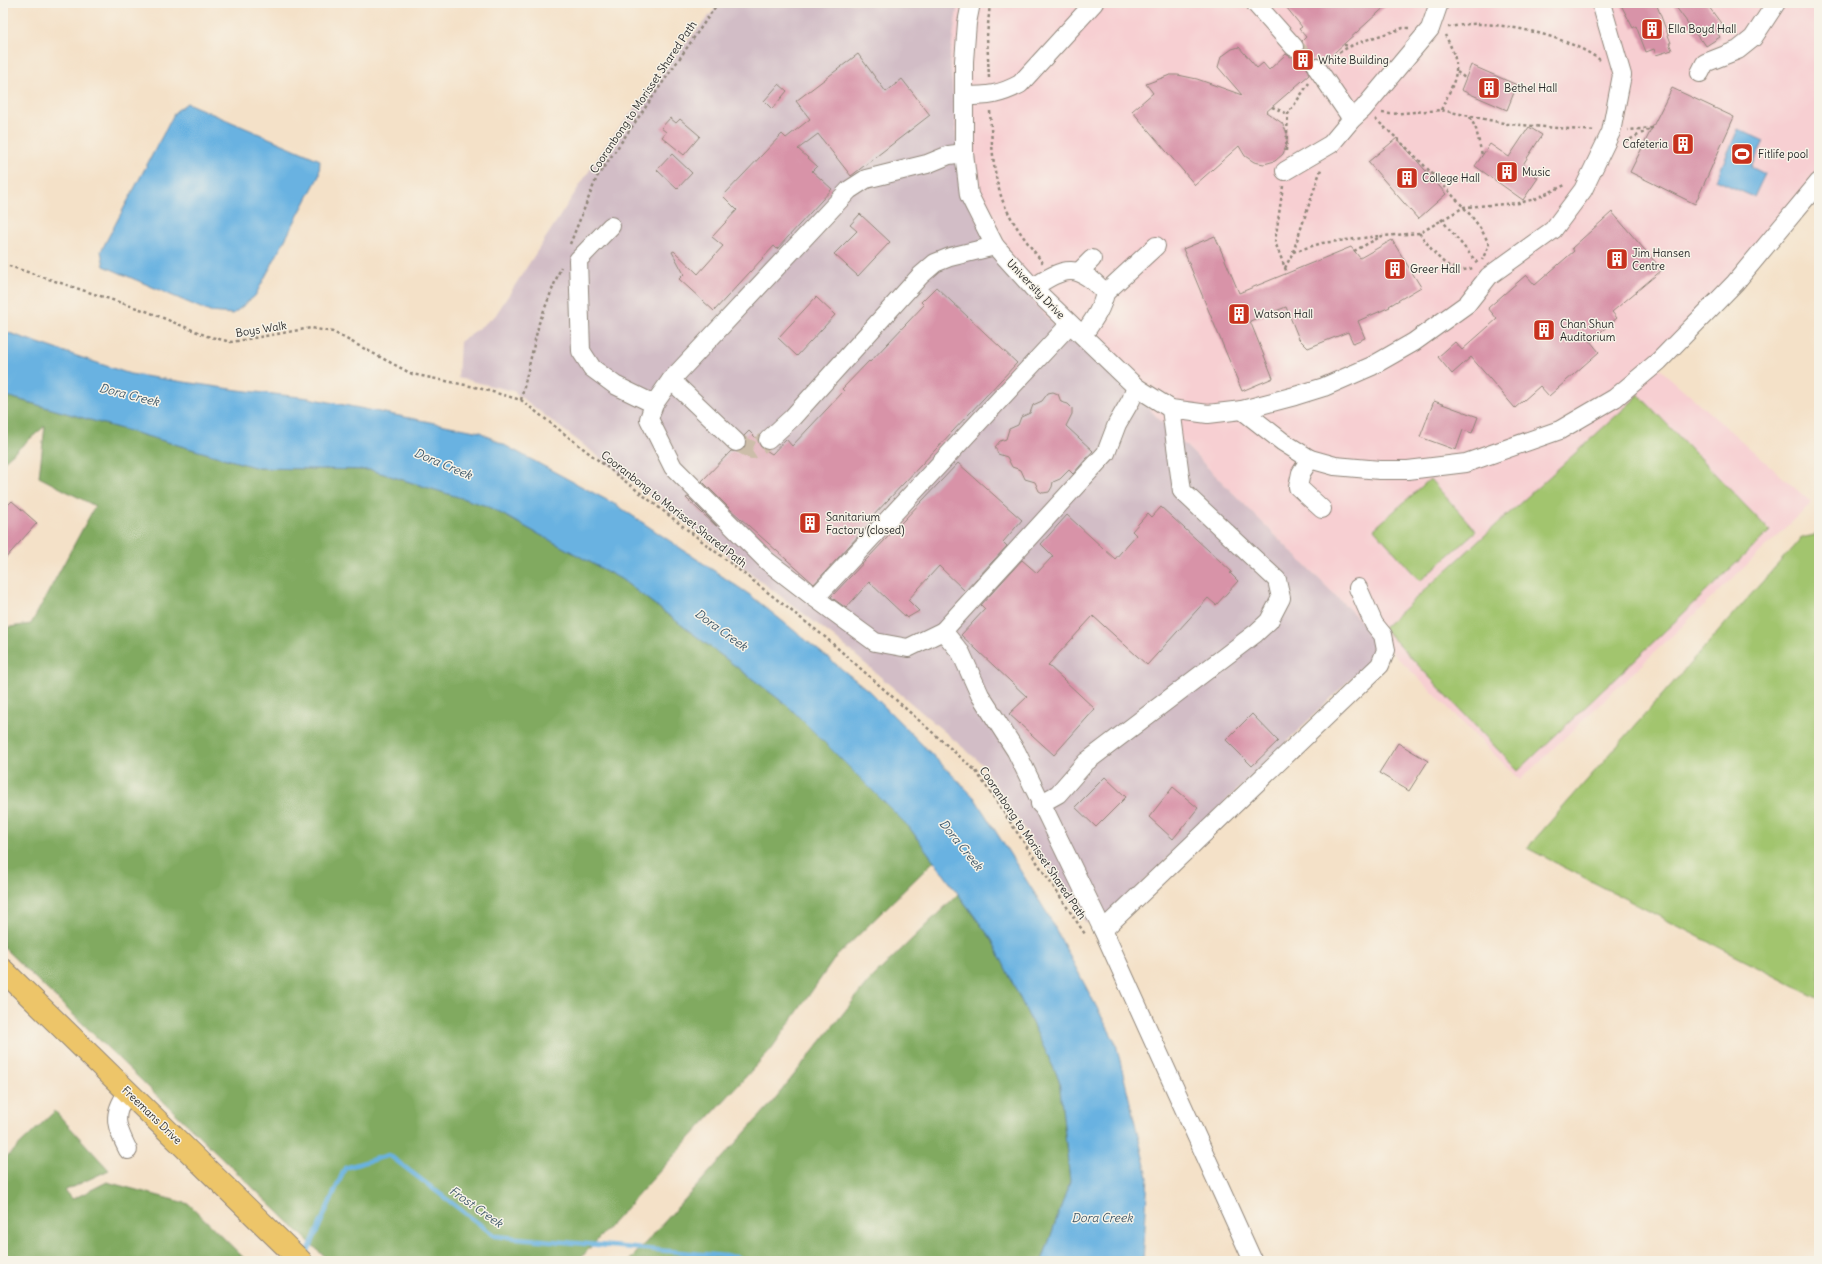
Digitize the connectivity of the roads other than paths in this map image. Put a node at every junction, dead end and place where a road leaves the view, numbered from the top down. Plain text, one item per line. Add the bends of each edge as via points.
1 (971, 3) edge
2 (1094, 3) edge
3 (1255, 3) edge
4 (1439, 3) edge
5 (1601, 3) edge
6 (1776, 3) edge
7 (1294, 47) tunnel mouth
8 (1318, 69) tunnel mouth
9 (1700, 73) dead end
10 (965, 96) junction
11 (1358, 114) junction
12 (964, 153) junction
13 (1285, 171) dead end
14 (1819, 182) edge
15 (610, 226) dead end
16 (995, 246) junction
17 (1156, 246) dead end
18 (1033, 288) junction
19 (1105, 293) junction
20 (1077, 330) junction
21 (671, 380) junction
22 (1136, 387) junction
23 (654, 404) junction
24 (1171, 409) junction
25 (1242, 410) junction
26 (768, 440) tunnel mouth
27 (736, 442) tunnel mouth
28 (1310, 459) junction
29 (1322, 509) dead end
30 (1358, 588) dead end
31 (815, 598) junction
32 (942, 631) junction
33 (1040, 804) junction
34 (1103, 930) junction
35 (3, 970) edge
36 (128, 1092) junction
37 (128, 1150) dead end
38 (301, 1261) edge
39 (1253, 1261) edge

1 - 10 street, University Drive via 964,61
2 - 10 street via 1020,84 989,96
3 - 7 street
4 - 11 street via 1430,29
5 - 25 street, University Drive via 1622,75 1616,138 1594,168 1583,190 1553,230 1484,270 1467,304 1414,342 1372,366 1324,386
6 - 9 street via 1753,38 1738,50 1705,63
8 - 11 street
10 - 12 street, University Drive
11 - 13 street via 1330,145
12 - 16 street, University Drive via 968,195
12 - 21 street via 866,179 849,190
14 - 28 street via 1735,283 1659,361 1615,398 1560,430 1466,463 1408,470 1335,466
15 - 23 street via 578,260 581,351 592,368 615,385
16 - 18 street, University Drive
16 - 26 street via 934,263 792,418
17 - 19 street
18 - 19 street via 1053,274 1086,265 1092,278
18 - 20 street, University Drive
19 - 20 street via 1104,301 1095,318
20 - 22 street, University Drive
20 - 31 street
21 - 23 street
21 - 27 street
22 - 24 street, University Drive
22 - 32 street via 1106,453
23 - 31 street via 649,419 673,467 767,561
24 - 25 street, University Drive via 1208,414
24 - 33 street via 1182,491 1277,580 1280,598 1269,621 1256,633 1086,762 1058,794
25 - 28 street
28 - 29 street via 1301,473 1298,487
30 - 34 street via 1374,624 1383,635 1386,650 1380,665
31 - 32 street via 875,642 908,648
32 - 33 street via 961,654 980,695 1016,751
33 - 34 street
34 - 39 street
35 - 36 main road, Freemans Drive
36 - 37 street via 119,1104 115,1119
36 - 38 main road, Freemans Drive

